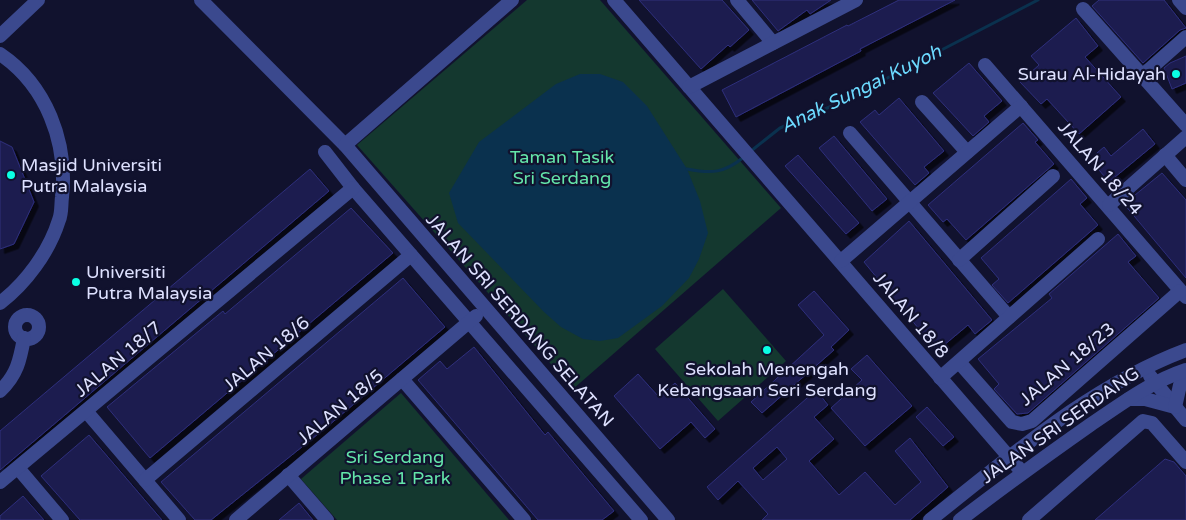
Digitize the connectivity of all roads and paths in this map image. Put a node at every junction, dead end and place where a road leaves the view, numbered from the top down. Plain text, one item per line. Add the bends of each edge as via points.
1 (38, 0) edge
2 (201, 0) edge
3 (512, 0) edge
4 (614, 0) edge
5 (737, 0) edge
6 (856, 0) edge
7 (1179, 0) edge
8 (1186, 8) edge
9 (1083, 9) dead end
10 (0, 36) edge
11 (1186, 37) edge
12 (774, 43) junction
13 (0, 54) edge
14 (985, 65) dead end
15 (1143, 75) junction
16 (688, 87) junction
17 (922, 102) dead end
18 (1022, 106) junction
19 (1186, 125) edge
20 (850, 133) dead end
21 (1186, 136) edge
22 (345, 145) junction
23 (325, 152) dead end
24 (967, 152) junction
25 (1165, 155) junction
26 (1052, 176) dead end
27 (1186, 180) edge
28 (353, 188) junction
29 (910, 202) junction
30 (1109, 205) junction
31 (1098, 239) dead end
32 (411, 255) junction
33 (959, 260) junction
34 (841, 261) junction
35 (1183, 294) edge
36 (0, 303) edge
37 (485, 308) junction
38 (1009, 317) junction
39 (469, 322) junction
40 (24, 338) dead end
41 (1186, 350) edge
42 (959, 362) junction
43 (1144, 367) junction
44 (1186, 370) edge
45 (1186, 376) edge
46 (940, 378) junction
47 (402, 379) junction
48 (1154, 382) junction
49 (0, 391) edge
50 (1129, 398) junction
51 (1179, 398) edge
52 (86, 410) junction
53 (1186, 420) edge
54 (1031, 441) junction
55 (995, 443) junction
56 (1009, 458) junction
57 (1186, 462) edge
58 (18, 468) junction
59 (1022, 472) junction
60 (990, 473) junction
61 (288, 476) junction
62 (145, 480) junction
63 (0, 482) edge
64 (650, 499) junction
65 (634, 517) edge
66 (62, 520) edge
67 (178, 520) edge
68 (236, 520) edge
69 (327, 520) edge
70 (524, 520) edge
71 (668, 520) edge
72 (930, 520) edge
73 (960, 520) edge
74 (1029, 520) edge

1 - 10 street
2 - 22 street, JALAN SRI SERDANG SELATAN
3 - 22 street
4 - 16 street, JALAN 18/8
5 - 12 street
6 - 12 street
7 - 8 street
9 - 15 street
11 - 15 street
12 - 16 street
13 - 36 street via 14,63 35,86 57,131 64,174 60,219 40,260 13,293
14 - 18 street, JALAN 18/24
15 - 19 street
16 - 34 street, JALAN 18/8
17 - 24 street
18 - 24 street
18 - 30 street, JALAN 18/24
20 - 29 street
21 - 25 street
22 - 37 street, JALAN SRI SERDANG SELATAN
23 - 28 street
24 - 29 street
25 - 27 street
25 - 30 street
26 - 33 street
28 - 32 street
28 - 52 street, JALAN 18/7
29 - 33 street
29 - 34 street
30 - 35 street, JALAN 18/24
31 - 38 street
32 - 39 street
32 - 62 street, JALAN 18/6
33 - 38 street
34 - 46 street, JALAN 18/8
35 - 42 street, JALAN 18/23 via 1032,421 1012,422
37 - 39 street, JALAN 18/5
37 - 64 street, JALAN SRI SERDANG SELATAN
38 - 42 street
39 - 47 street, JALAN 18/5
39 - 65 street
40 - 49 street via 19,366
41 - 43 street, JALAN SRI SERDANG
42 - 46 street
43 - 48 street
43 - 54 street, JALAN SRI SERDANG
44 - 48 street, JALAN SRI SERDANG
45 - 51 street
46 - 55 street, JALAN 18/8
47 - 61 street, JALAN 18/5
47 - 70 street
48 - 50 street, JALAN SRI SERDANG
48 - 51 street
50 - 51 street
50 - 59 street, JALAN SRI SERDANG
51 - 53 street
52 - 58 street, JALAN 18/7
52 - 62 street
54 - 55 street
54 - 56 street, JALAN SRI SERDANG
55 - 56 street, JALAN 18/8
55 - 60 street
56 - 59 street, JALAN 18/8
56 - 60 street, JALAN SRI SERDANG
57 - 74 street via 1152,423 1143,421
58 - 63 street, JALAN 18/7
58 - 66 street
59 - 73 street, JALAN SRI SERDANG
60 - 72 street, JALAN SRI SERDANG
61 - 68 street, JALAN 18/5
61 - 69 street
62 - 67 street
64 - 65 street
64 - 71 street, JALAN SRI SERDANG SELATAN

